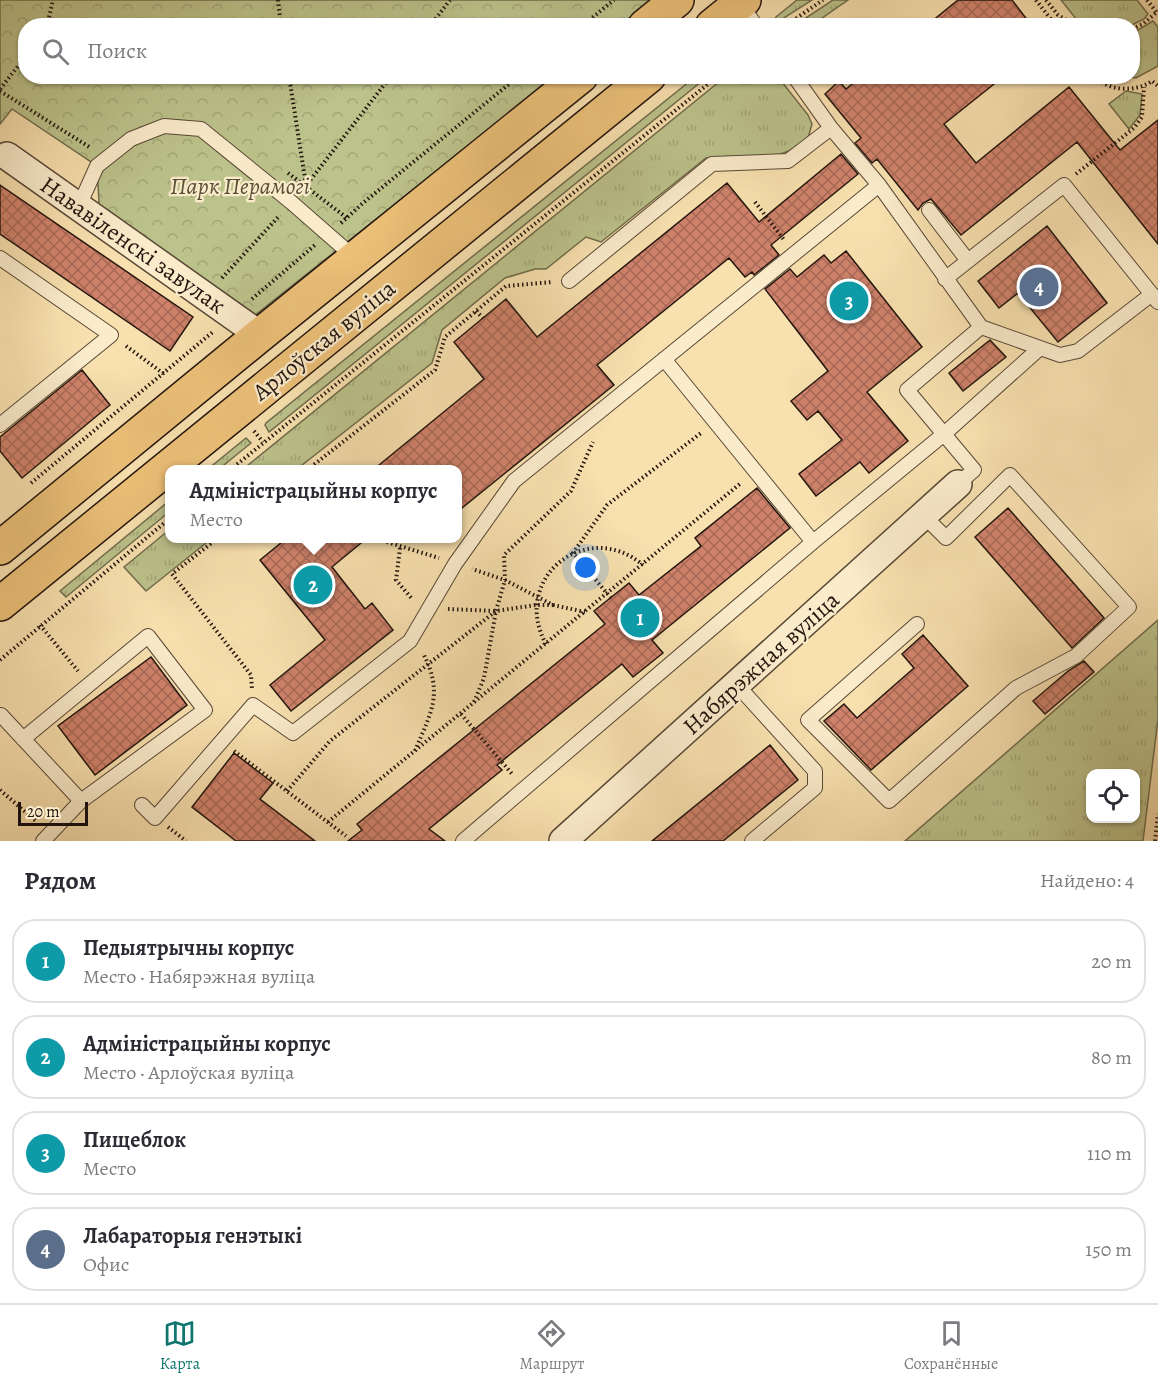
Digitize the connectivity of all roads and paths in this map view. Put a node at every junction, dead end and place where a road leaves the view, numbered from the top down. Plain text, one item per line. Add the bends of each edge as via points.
1 (52, 0) edge
2 (278, 0) edge
3 (450, 0) edge
4 (614, 0) edge
5 (677, 0) edge
6 (823, 0) edge
7 (1036, 0) edge
8 (1046, 0) edge
9 (1147, 0) edge
10 (745, 7) edge
11 (1158, 13) edge
12 (49, 18) edge
13 (280, 18) edge
14 (436, 18) edge
15 (592, 18) edge
16 (655, 18) edge
17 (726, 18) edge
18 (797, 18) edge
19 (1050, 18) edge
20 (1063, 18) edge
21 (1140, 25) edge
22 (18, 66) edge
23 (1158, 76) edge
24 (1152, 81) junction
25 (290, 84) edge
26 (509, 84) edge
27 (571, 84) edge
28 (639, 84) edge
29 (708, 84) edge
30 (800, 84) edge
31 (1106, 84) edge
32 (1158, 86) edge
33 (1144, 87) junction
34 (0, 89) edge
35 (831, 128) junction
36 (3, 160) edge
37 (1072, 177) dead end
38 (879, 185) junction
39 (306, 186) dead end
40 (79, 206) junction
41 (929, 210) dead end
42 (328, 234) junction
43 (0, 258) edge
44 (355, 258) junction
45 (968, 261) junction
46 (945, 279) junction
47 (569, 281) joint
48 (1155, 298) edge
49 (476, 311) junction
50 (232, 315) junction
51 (483, 318) dead end
52 (981, 327) junction
53 (260, 335) junction
54 (111, 336) junction
55 (1040, 348) junction
56 (664, 359) junction
57 (164, 374) junction
58 (694, 424) dead end
59 (0, 425) edge
60 (254, 431) dead end
61 (701, 433) junction
62 (944, 434) junction
63 (594, 440) dead end
64 (708, 441) dead end
65 (263, 442) junction
66 (171, 465) edge
67 (236, 465) edge
68 (313, 465) edge
69 (165, 470) edge
70 (735, 476) dead end
71 (958, 484) joint
72 (27, 486) dead end
73 (923, 515) junction
74 (165, 522) edge
75 (813, 542) junction
76 (212, 543) edge
77 (387, 543) edge
78 (0, 548) edge
79 (400, 548) junction
80 (573, 553) junction
81 (455, 564) junction
82 (643, 565) junction
83 (505, 580) junction
84 (608, 593) junction
85 (538, 596) junction
86 (611, 598) dead end
87 (0, 604) edge
88 (536, 605) junction
89 (553, 605) junction
90 (429, 609) junction
91 (496, 610) junction
92 (585, 612) junction
93 (917, 624) dead end
94 (40, 625) junction
95 (410, 641) junction
96 (546, 644) junction
97 (0, 660) edge
98 (429, 663) junction
99 (90, 684) junction
100 (738, 685) junction
101 (474, 703) junction
102 (253, 705) junction
103 (461, 714) junction
104 (1, 716) edge
105 (23, 739) junction
106 (232, 749) dead end
107 (414, 751) junction
108 (514, 777) dead end
109 (0, 790) edge
110 (287, 791) junction
111 (81, 801) junction
112 (142, 805) dead end
113 (1158, 814) edge
114 (175, 818) dead end
115 (328, 822) junction
116 (168, 827) junction
117 (162, 834) dead end
118 (47, 836) edge
119 (346, 836) dead end
120 (186, 841) edge
121 (463, 841) edge
122 (563, 841) edge
123 (752, 841) edge
124 (1155, 841) edge

1 - 12 path
2 - 13 path
3 - 14 path
4 - 15 path
5 - 16 main road
6 - 18 path
7 - 19 path
8 - 20 path
9 - 11 path
10 - 17 main road
11 - 21 path
22 - 34 path
23 - 24 path
24 - 32 path
24 - 33 path
25 - 39 path
26 - 42 path
27 - 44 main road, Арлоўская вуліца
28 - 66 main road, Арлоўская вуліца
29 - 65 path
30 - 35 lane
31 - 33 path via 1128,89
33 - 37 path via 1142,117 1134,128
35 - 38 lane
35 - 47 lane via 788,161 712,164
36 - 40 street, Нававіленскі завулак
38 - 46 lane
38 - 56 lane
40 - 42 lane via 97,166 131,139 164,126 201,129
40 - 50 street, Нававіленскі завулак
41 - 45 lane
42 - 44 lane
42 - 50 path
43 - 54 lane
44 - 53 main road, Арлоўская вуліца
45 - 46 lane
45 - 48 lane via 1064,185
46 - 52 lane
47 - 49 path via 506,286
48 - 55 lane via 1078,351 1060,356
49 - 51 path
49 - 68 path via 445,337 435,370
50 - 53 street, Нававіленскі завулак
50 - 57 path
52 - 55 lane
52 - 62 lane via 907,390
53 - 78 main road, Арлоўская вуліца
54 - 57 path
54 - 59 lane
55 - 62 lane
56 - 75 lane
56 - 81 lane via 514,481
57 - 72 path
58 - 61 path
60 - 65 path
61 - 64 path
61 - 80 path via 607,505
62 - 71 lane via 974,470
62 - 75 lane
63 - 83 path via 572,491 504,555
65 - 67 path
69 - 87 main road, Арлоўская вуліца
70 - 82 path via 742,484
71 - 73 street, Набярэжная вуліца
73 - 93 lane via 946,538 1010,475 1129,607 1076,656 1016,687 890,801 808,720
73 - 100 street, Набярэжная вуліца
74 - 94 path
75 - 121 lane
76 - 102 path via 172,574 251,675
77 - 79 path
79 - 81 path
79 - 90 path via 396,580 419,607
80 - 82 path via 610,548
80 - 84 path
80 - 85 path via 551,570
81 - 83 path
81 - 90 lane
82 - 84 path
83 - 85 path
83 - 91 path
84 - 86 path
84 - 92 path
85 - 88 path
85 - 89 path
88 - 89 path
88 - 91 path
88 - 96 path via 537,621
89 - 92 path
90 - 91 path
90 - 95 lane
91 - 98 path
91 - 101 path via 484,678
92 - 96 path
94 - 97 path
94 - 99 path
95 - 98 path via 422,650
95 - 102 lane via 293,733
96 - 101 path
98 - 107 path via 435,690
98 - 110 path via 330,741
99 - 105 lane
99 - 111 lane via 148,636 205,710
100 - 122 street, Набярэжная вуліца
100 - 123 lane via 815,771 815,788
101 - 103 path
102 - 112 lane via 155,818
103 - 107 path
103 - 108 path
104 - 105 lane
105 - 111 lane
106 - 110 path
107 - 115 path
109 - 118 path
110 - 115 path
111 - 118 lane
113 - 124 path
114 - 116 path
115 - 119 path
116 - 117 path
116 - 120 path

